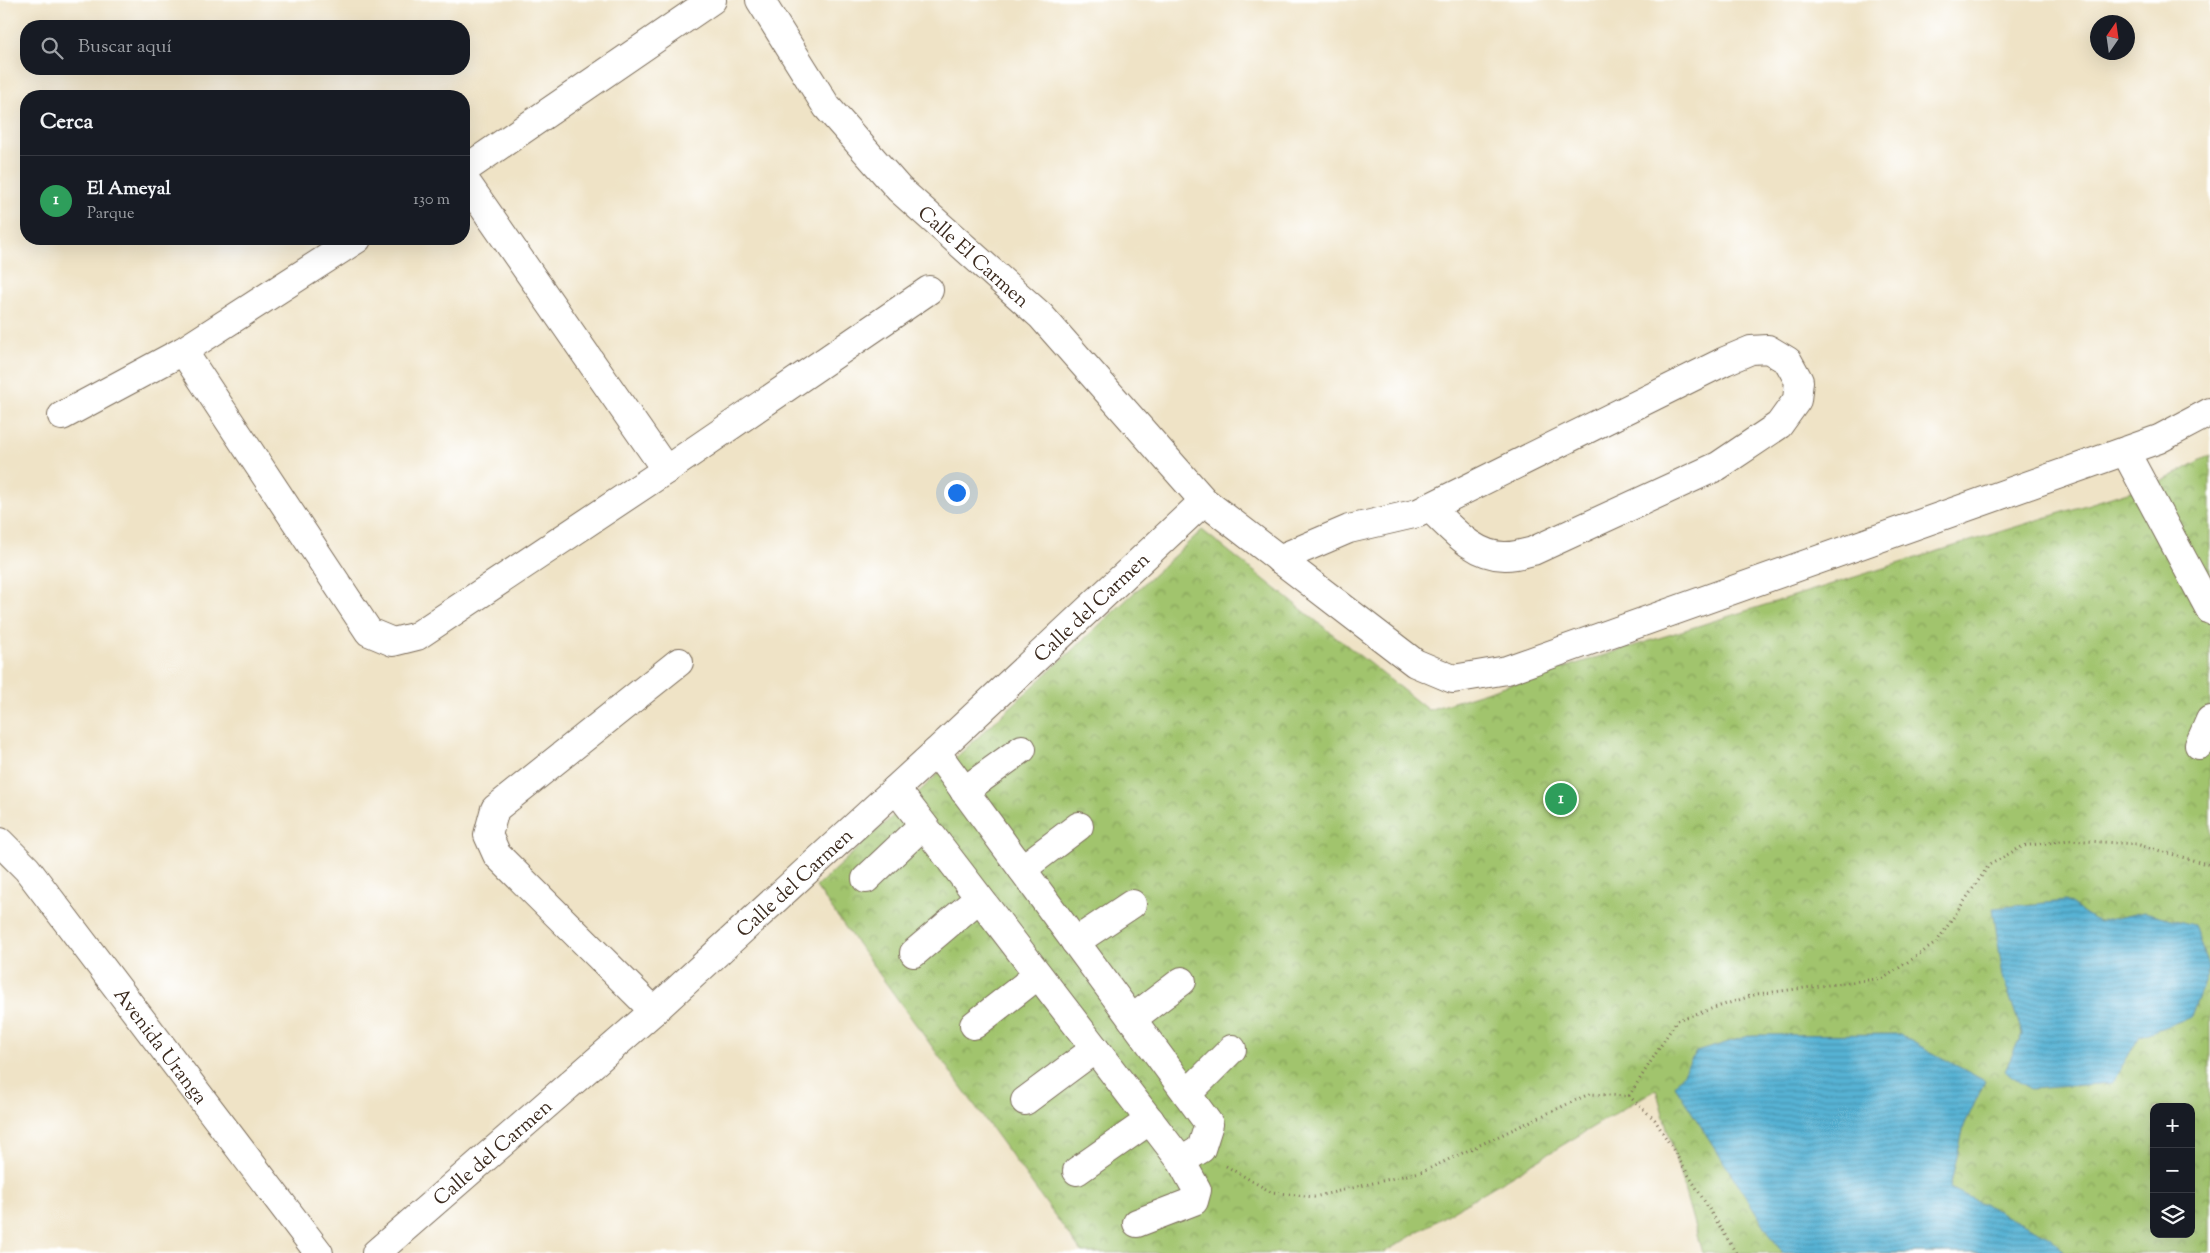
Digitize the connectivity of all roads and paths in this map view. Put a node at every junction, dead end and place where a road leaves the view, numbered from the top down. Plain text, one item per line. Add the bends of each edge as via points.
1 (712, 0) edge
2 (760, 0) edge
3 (470, 166) edge
4 (470, 188) edge
5 (348, 245) edge
6 (930, 290) dead end
7 (183, 351) junction
8 (2210, 412) edge
9 (62, 416) dead end
10 (2125, 451) junction
11 (666, 470) junction
12 (1204, 501) junction
13 (1429, 508) junction
14 (1279, 559) junction
15 (2210, 610) edge
16 (680, 662) dead end
17 (2210, 720) edge
18 (2199, 744) dead end
19 (1022, 749) dead end
20 (936, 752) junction
21 (896, 789) junction
22 (964, 791) junction
23 (922, 825) junction
24 (1079, 826) dead end
25 (0, 842) edge
26 (2210, 865) edge
27 (1022, 869) junction
28 (866, 879) dead end
29 (979, 898) junction
30 (1132, 904) dead end
31 (1075, 942) junction
32 (914, 954) dead end
33 (1038, 974) junction
34 (1182, 981) dead end
35 (654, 1011) junction
36 (1132, 1018) junction
37 (974, 1024) dead end
38 (1095, 1049) junction
39 (1232, 1049) dead end
40 (1187, 1094) junction
41 (1628, 1096) junction
42 (1025, 1101) dead end
43 (1150, 1120) junction
44 (1191, 1155) junction
45 (1077, 1171) dead end
46 (1137, 1223) dead end
47 (319, 1253) edge
48 (376, 1253) edge
49 (1736, 1253) edge

1 - 3 street
2 - 12 street, Calle El Carmen via 827,107 899,189 1041,316
4 - 11 street
5 - 7 street
6 - 11 street
7 - 9 street
7 - 11 street via 370,632 393,642 417,636
8 - 10 street, Calle El Carmen via 2159,439
10 - 14 street, Calle El Carmen via 1507,670 1453,678 1415,663
10 - 15 street
12 - 14 street, Calle El Carmen
12 - 20 street, Calle del Carmen
13 - 13 street via 1752,350 1768,349 1788,361 1799,381 1796,400 1779,425 1718,466 1533,551 1506,556 1490,554 1464,541
13 - 14 street via 1349,529
16 - 35 street via 495,809 488,835 497,855
17 - 18 street
19 - 22 street
20 - 21 street, Calle del Carmen
20 - 22 street
21 - 23 street
21 - 35 street, Calle del Carmen
22 - 27 street
23 - 28 street
23 - 29 street
24 - 27 street
25 - 47 street, Avenida Uranga via 27,869
26 - 41 path via 2136,844 2069,840 2023,846 1989,865 1936,943 1884,978 1757,994 1677,1020
27 - 31 street
29 - 32 street
29 - 33 street
30 - 31 street
31 - 36 street
33 - 37 street
33 - 38 street
34 - 36 street
35 - 48 street, Calle del Carmen
36 - 40 street
38 - 42 street
38 - 43 street
39 - 40 street
40 - 44 street via 1209,1124
41 - 44 path via 1589,1094 1424,1172 1314,1197 1271,1192
41 - 49 path via 1655,1120
43 - 44 street
43 - 45 street
44 - 46 street via 1197,1190 1194,1201

